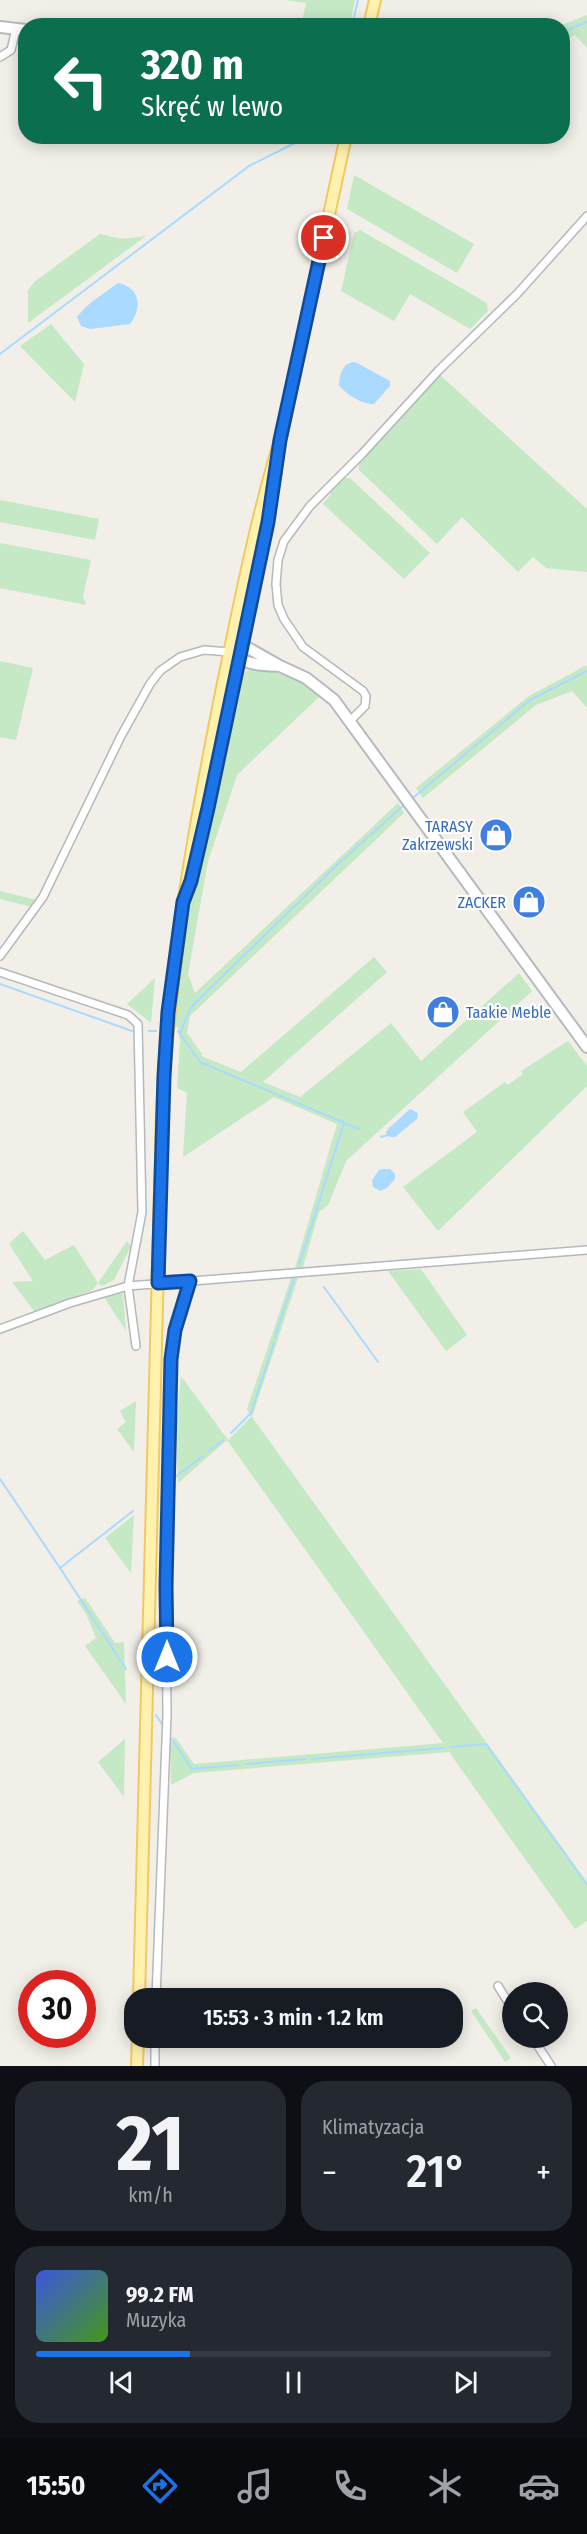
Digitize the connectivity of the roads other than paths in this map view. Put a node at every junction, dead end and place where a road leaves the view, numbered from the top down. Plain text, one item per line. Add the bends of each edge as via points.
1 (375, 0) edge
2 (371, 18) edge
3 (0, 27) edge
4 (18, 29) edge
5 (18, 36) edge
6 (0, 57) edge
7 (344, 144) edge
8 (587, 216) edge
9 (280, 440) junction
10 (241, 647) junction
11 (234, 656) junction
12 (279, 666) junction
13 (351, 720) junction
14 (0, 956) edge
15 (0, 972) edge
16 (587, 1047) edge
17 (587, 1250) edge
18 (190, 1281) junction
19 (158, 1283) junction
20 (128, 1286) junction
21 (0, 1329) edge
22 (136, 1346) dead end
23 (498, 1986) dead end
24 (139, 1988) edge
25 (156, 1988) edge
26 (502, 1992) edge
27 (138, 2048) edge
28 (155, 2048) edge
29 (539, 2048) edge
30 (137, 2066) edge
31 (155, 2066) edge
32 (551, 2066) edge

1 - 2 main road
3 - 4 street
5 - 6 street via 11,50
7 - 9 main road
8 - 13 street via 517,294 310,506 284,541 278,560 278,605 303,647 363,691 365,706
9 - 10 main road via 268,522
9 - 11 main road via 264,495
10 - 11 street
10 - 12 street
11 - 12 street via 255,664
11 - 14 street via 204,650 180,657 160,671 121,736 43,897
11 - 19 main road via 199,803 168,1012
12 - 13 street via 316,684
13 - 16 street
15 - 20 street via 128,1015 138,1024 142,1212
17 - 18 street
18 - 19 street
18 - 25 street via 171,1359 167,1715
19 - 20 street
19 - 24 main road
20 - 21 street
20 - 22 street
23 - 26 street
27 - 30 main road
28 - 31 street
29 - 32 street

